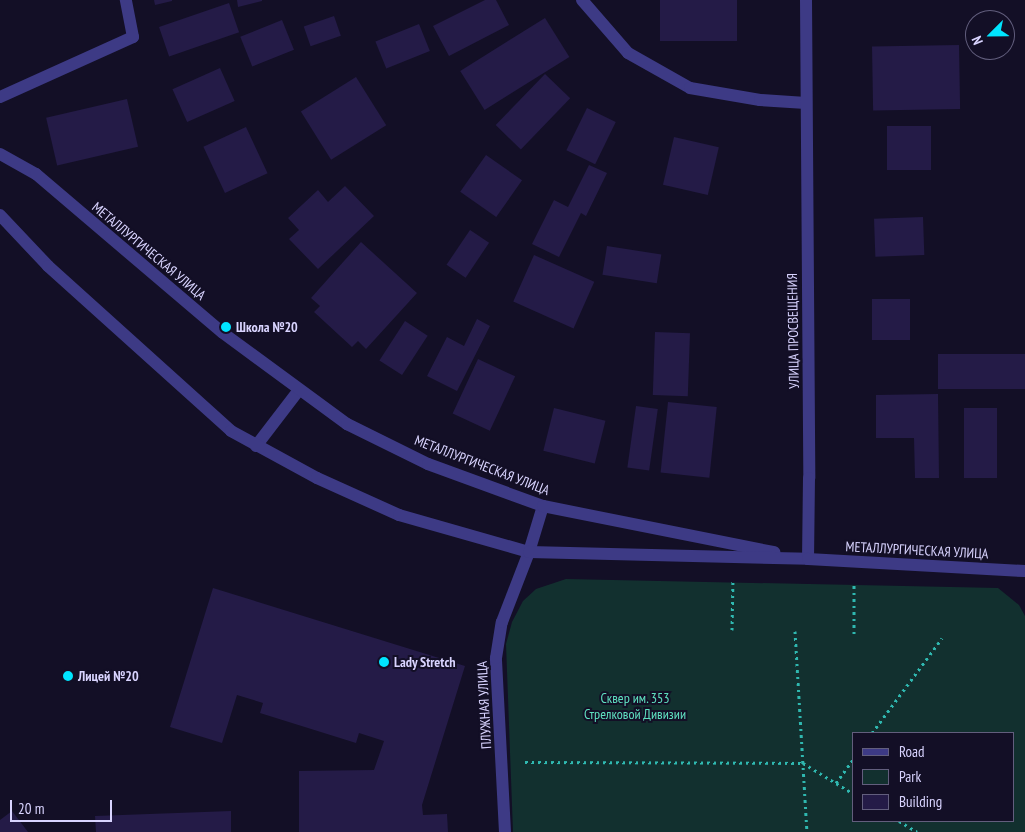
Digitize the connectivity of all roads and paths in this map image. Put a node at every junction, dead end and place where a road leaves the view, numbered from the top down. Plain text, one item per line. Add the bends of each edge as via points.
1 (126, 0) edge
2 (582, 0) edge
3 (806, 0) edge
4 (0, 96) edge
5 (806, 103) junction
6 (0, 154) edge
7 (0, 215) edge
8 (299, 390) junction
9 (256, 446) junction
10 (543, 506) junction
11 (529, 552) junction
12 (733, 558) junction
13 (808, 559) junction
14 (854, 562) junction
15 (1025, 571) edge
16 (732, 630) dead end
17 (795, 631) dead end
18 (854, 634) dead end
19 (942, 638) dead end
20 (873, 732) edge
21 (852, 761) edge
22 (502, 762) junction
23 (803, 763) junction
24 (836, 783) junction
25 (852, 793) edge
26 (901, 822) edge
27 (506, 832) edge
28 (807, 832) edge
29 (917, 832) edge

1 - 4 street via 133,37
2 - 5 street via 628,53 690,88 760,100
3 - 5 street, УЛИЦА ПРОСВЕЩЕНИЯ
5 - 13 street, УЛИЦА ПРОСВЕЩЕНИЯ
6 - 8 street, МЕТАЛЛУРГИЧЕСКАЯ УЛИЦА via 36,174 223,333
7 - 9 street, МЕТАЛЛУРГИЧЕСКАЯ УЛИЦА via 48,266 145,354 231,431
8 - 9 street
8 - 10 street, МЕТАЛЛУРГИЧЕСКАЯ УЛИЦА via 347,424 428,464
9 - 11 street, МЕТАЛЛУРГИЧЕСКАЯ УЛИЦА via 399,515
10 - 11 street, ПЛУЖНАЯ УЛИЦА
10 - 13 street, МЕТАЛЛУРГИЧЕСКАЯ УЛИЦА
11 - 12 street, МЕТАЛЛУРГИЧЕСКАЯ УЛИЦА
11 - 22 street, ПЛУЖНАЯ УЛИЦА via 502,622 496,658
12 - 13 street, МЕТАЛЛУРГИЧЕСКАЯ УЛИЦА
12 - 16 path
13 - 14 street, МЕТАЛЛУРГИЧЕСКАЯ УЛИЦА
14 - 15 street, МЕТАЛЛУРГИЧЕСКАЯ УЛИЦА
14 - 18 path
17 - 23 path
19 - 20 path
21 - 24 path
22 - 23 path
22 - 27 street, ПЛУЖНАЯ УЛИЦА
23 - 24 path
23 - 28 path
24 - 25 path
26 - 29 path

